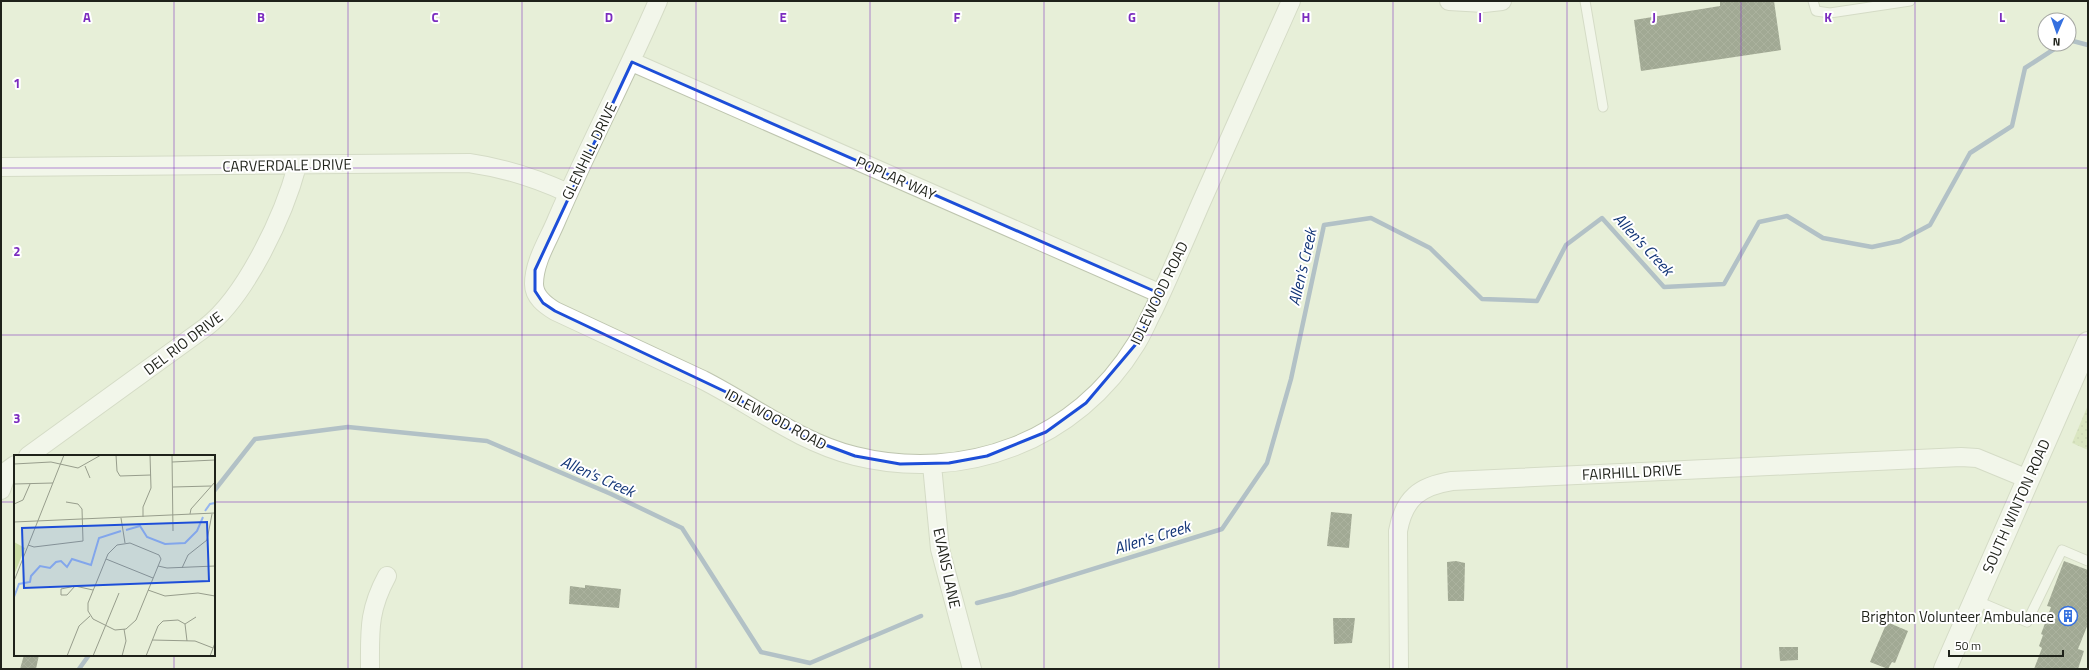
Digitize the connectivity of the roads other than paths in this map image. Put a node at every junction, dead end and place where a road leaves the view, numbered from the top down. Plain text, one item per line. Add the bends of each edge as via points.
1 (658, 1) edge
2 (1291, 1) edge
3 (1449, 1) edge
4 (1502, 1) edge
5 (1585, 1) edge
6 (1813, 1) edge
7 (1910, 1) edge
8 (632, 62) junction
9 (1603, 107) dead end
10 (297, 166) junction
11 (1, 167) edge
12 (568, 193) junction
13 (1161, 294) junction
14 (543, 303) joint
15 (2088, 343) edge
16 (29, 455) edge
17 (932, 465) junction
18 (8, 469) edge
19 (2028, 479) junction
20 (1, 490) edge
21 (2088, 561) edge
22 (387, 576) dead end
23 (1975, 600) junction
24 (370, 669) edge
25 (972, 669) edge
26 (1399, 669) edge
27 (1945, 669) edge

1 - 8 street, GLENHILL DRIVE
2 - 13 street, IDLEWOOD ROAD
3 - 4 street
5 - 9 lane
6 - 7 lane via 1816,11 1830,13
8 - 12 street, GLENHILL DRIVE
8 - 13 street, POPLAR WAY
10 - 11 street, CARVERDALE DRIVE
10 - 12 street, CARVERDALE DRIVE via 469,163 529,176
10 - 16 street, DEL RIO DRIVE via 290,192 260,255 227,309 206,328
12 - 14 street, GLENHILL DRIVE via 535,270 534,286
13 - 17 street, IDLEWOOD ROAD via 1136,344 1108,381 1068,418 1024,443 987,456
14 - 17 street, IDLEWOOD ROAD via 726,392 781,425 831,449 881,461
15 - 19 main road, SOUTH WINTON ROAD
17 - 25 street, EVANS LANE via 940,549
18 - 20 street
19 - 23 main road, SOUTH WINTON ROAD
19 - 26 street, FAIRHILL DRIVE via 1977,458 1961,457 1452,480 1439,483 1422,490 1409,500 1400,517
21 - 23 lane via 2062,550 2027,622
22 - 24 street via 377,594 371,614
23 - 27 main road, SOUTH WINTON ROAD

